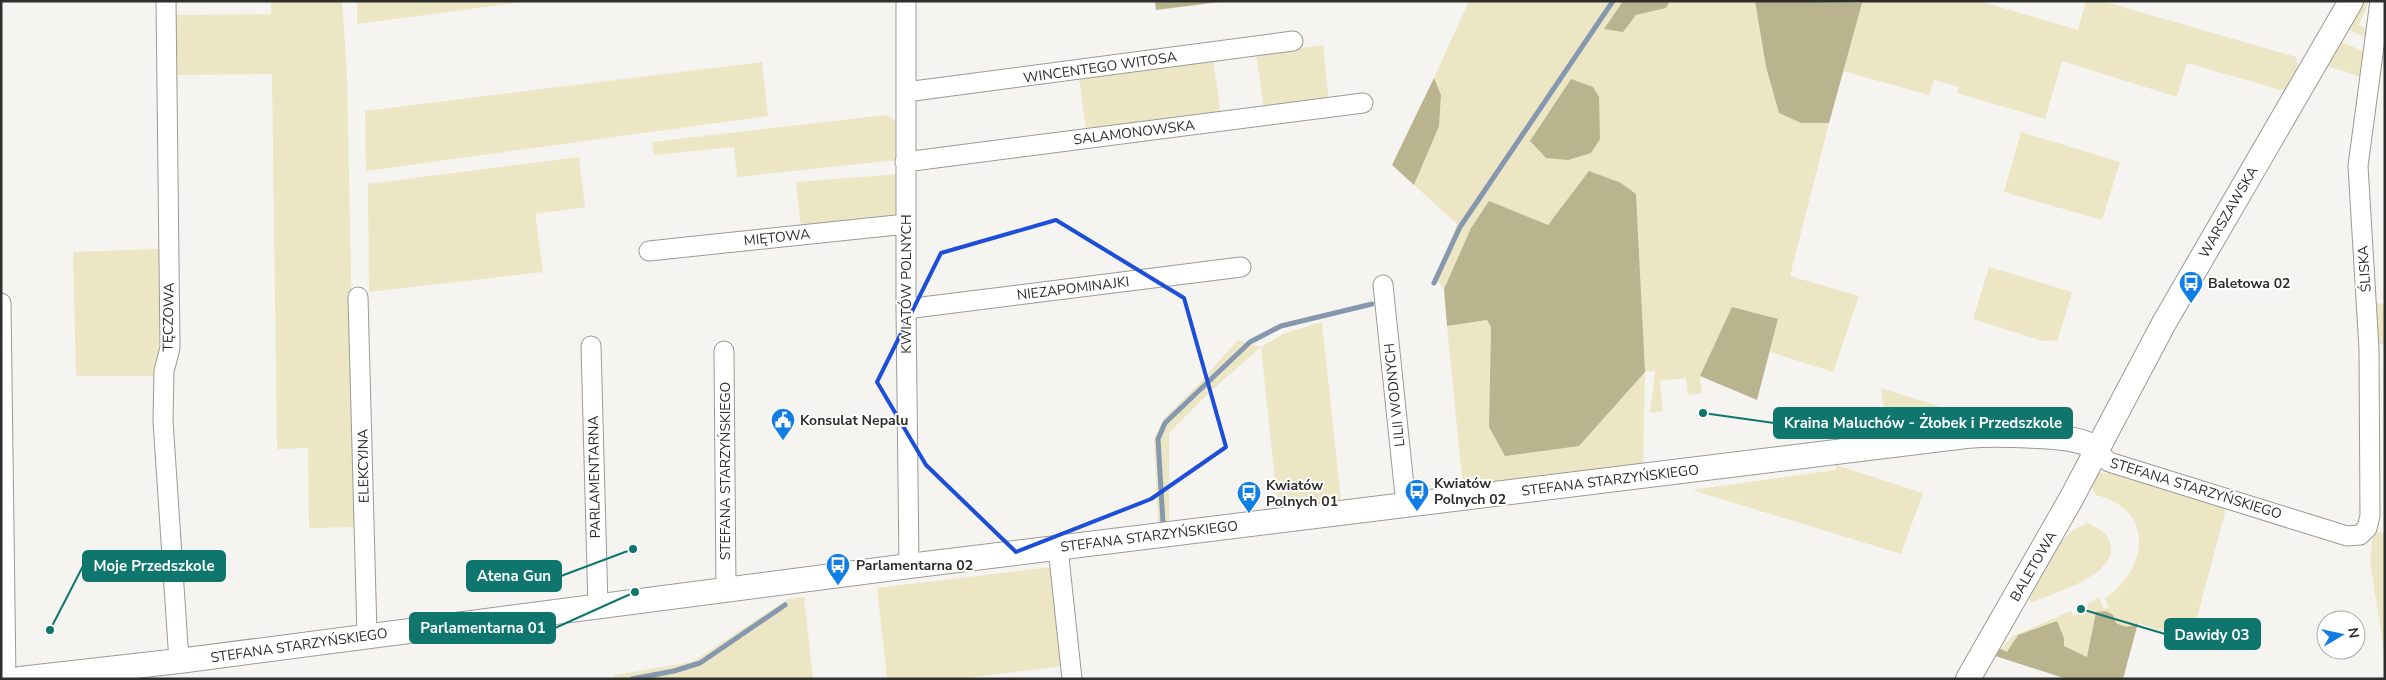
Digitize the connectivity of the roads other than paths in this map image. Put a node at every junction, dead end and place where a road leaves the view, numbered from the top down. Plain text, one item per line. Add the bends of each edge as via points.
1 (166, 1) edge
2 (906, 1) edge
3 (2350, 1) edge
4 (2380, 1) edge
5 (1293, 41) dead end
6 (906, 92) junction
7 (1363, 103) dead end
8 (906, 162) junction
9 (906, 224) junction
10 (649, 251) dead end
11 (1241, 267) dead end
12 (1383, 286) dead end
13 (358, 297) dead end
14 (1, 304) edge
15 (906, 310) junction
16 (591, 346) dead end
17 (724, 351) dead end
18 (2096, 452) junction
19 (1406, 505) junction
20 (2360, 535) joint
21 (1058, 548) junction
22 (908, 566) junction
23 (726, 591) junction
24 (598, 607) junction
25 (367, 635) junction
26 (179, 661) junction
27 (6, 679) edge
28 (20, 679) edge
29 (1072, 679) edge
30 (1968, 679) edge

1 - 26 street, TĘCZOWA via 170,348 164,371 163,421
2 - 6 street, KWIATÓW POLNYCH
3 - 18 street, WARSZAWSKA via 2164,324
4 - 20 street, ŚLISKA via 2358,166 2369,349 2370,438 2370,516 2367,528
5 - 6 street, WINCENTEGO WITOSA
6 - 8 street, KWIATÓW POLNYCH
7 - 8 street, SALAMONOWSKA
8 - 9 street, KWIATÓW POLNYCH
9 - 10 street, MIĘTOWA
9 - 15 street, KWIATÓW POLNYCH
11 - 15 street, NIEZAPOMINAJKI
12 - 19 street, LILII WODNYCH
13 - 25 street, ELEKCYJNA
14 - 27 street
15 - 22 street, KWIATÓW POLNYCH
16 - 24 street, PARLAMENTARNA
17 - 23 street, STEFANA STARZYŃSKIEGO
18 - 19 street, STEFANA STARZYŃSKIEGO via 2088,444 2070,440 1984,434
18 - 20 street, STEFANA STARZYŃSKIEGO via 2109,462 2347,536
18 - 30 street, BALETOWA
19 - 21 street, STEFANA STARZYŃSKIEGO
21 - 22 street, STEFANA STARZYŃSKIEGO
21 - 29 street
22 - 23 street, STEFANA STARZYŃSKIEGO
23 - 24 street, STEFANA STARZYŃSKIEGO
24 - 25 street, STEFANA STARZYŃSKIEGO
25 - 26 street, STEFANA STARZYŃSKIEGO
26 - 28 street, STEFANA STARZYŃSKIEGO

